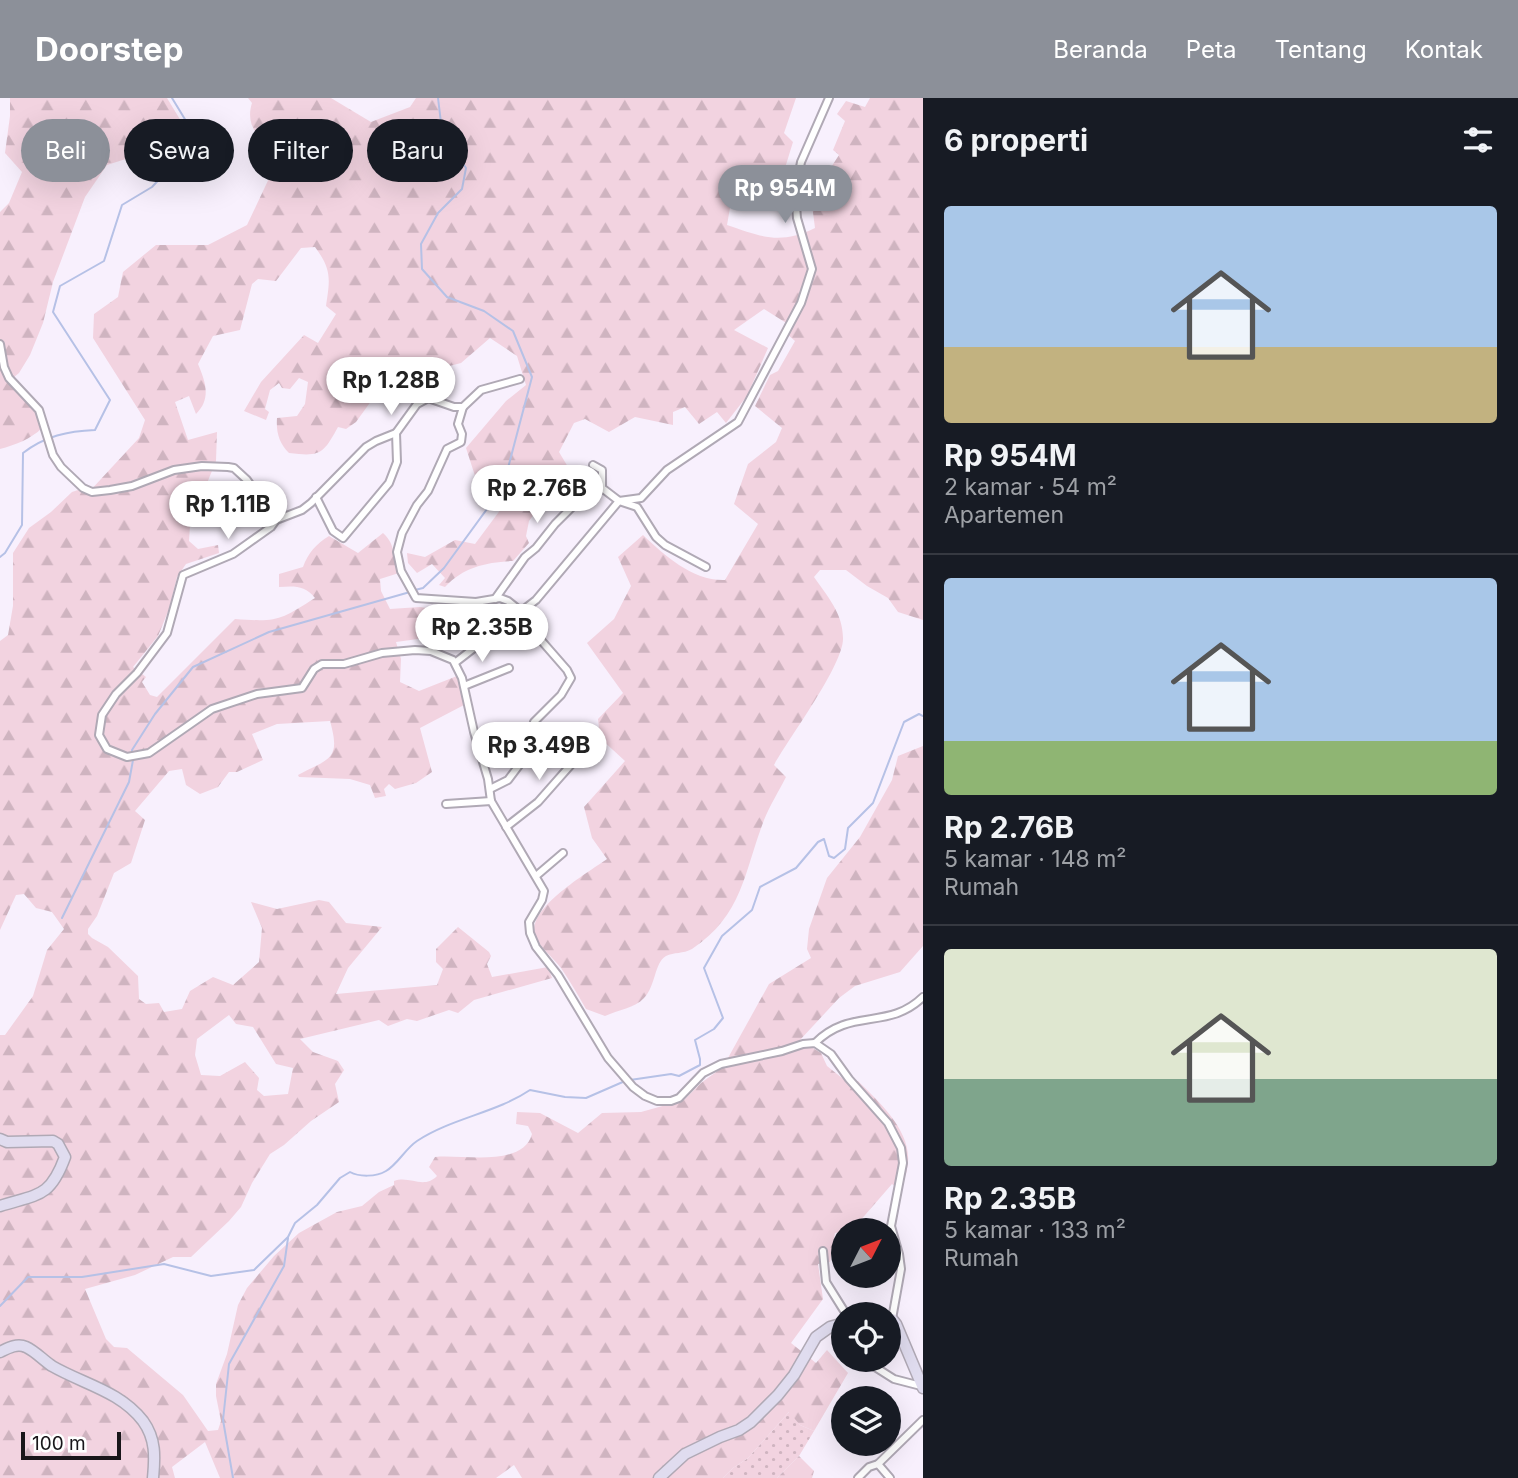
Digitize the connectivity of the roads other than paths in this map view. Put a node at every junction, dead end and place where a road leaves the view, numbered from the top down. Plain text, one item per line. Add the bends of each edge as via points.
1 (829, 98) edge
2 (0, 344) edge
3 (520, 379) dead end
4 (463, 407) junction
5 (396, 433) junction
6 (593, 464) dead end
7 (602, 488) junction
8 (316, 497) junction
9 (619, 500) junction
10 (276, 520) junction
11 (706, 567) dead end
12 (495, 599) junction
13 (521, 614) junction
14 (456, 662) junction
15 (509, 668) dead end
16 (464, 686) junction
17 (583, 751) dead end
18 (490, 789) junction
19 (491, 801) junction
20 (446, 804) dead end
21 (506, 827) junction
22 (563, 853) dead end
23 (536, 876) junction
24 (923, 997) edge
25 (815, 1043) junction
26 (0, 1139) edge
27 (0, 1206) edge
28 (822, 1251) dead end
29 (838, 1302) edge
30 (894, 1302) edge
31 (831, 1327) edge
32 (901, 1341) edge
33 (0, 1352) edge
34 (883, 1372) edge
35 (922, 1387) edge
36 (923, 1420) edge
37 (878, 1464) junction
38 (153, 1478) edge
39 (659, 1478) edge
40 (858, 1478) edge
41 (890, 1478) edge

1 - 9 street via 801,162 795,193 812,270 801,303 738,422 667,470 641,498
2 - 10 street via 9,378 35,403 61,467 83,488 92,492 132,486 187,467 234,468
3 - 4 street via 481,390
4 - 5 street via 424,399
4 - 12 street via 458,424 461,442 447,449 402,533 397,552 401,571 416,598
5 - 8 street via 366,447
5 - 8 street via 397,462 389,483 342,538 333,531
6 - 7 street via 602,470
7 - 9 street
7 - 12 street via 586,492 555,524
8 - 10 street via 302,510
9 - 11 street via 637,507 665,545
9 - 13 street
10 - 14 street via 233,554 183,575 167,633 111,699 100,721 99,735 112,753 127,757 149,753 196,718 223,705 257,694 302,688 322,664 415,650
12 - 13 street via 508,601
13 - 14 street
13 - 18 street via 570,678 561,695 534,722 542,743 508,780
14 - 16 street
15 - 16 street
16 - 18 street
17 - 21 street via 538,802
18 - 19 street
19 - 20 street
19 - 21 street
21 - 23 street
22 - 23 street
23 - 25 street via 544,891 529,922 532,940 608,1058 632,1087 652,1099 679,1098 703,1073 721,1064
24 - 25 street via 899,1014 840,1025
25 - 30 street via 831,1054 882,1115 901,1148 903,1163 891,1226 901,1269
26 - 27 street via 53,1141 65,1157 56,1180 46,1190
28 - 29 street via 826,1282
31 - 39 street via 816,1337 794,1375 751,1422 694,1448
32 - 35 street
33 - 38 street via 25,1347 52,1366 126,1403 144,1422 152,1440
34 - 35 street
36 - 37 street
37 - 40 street
37 - 41 street

